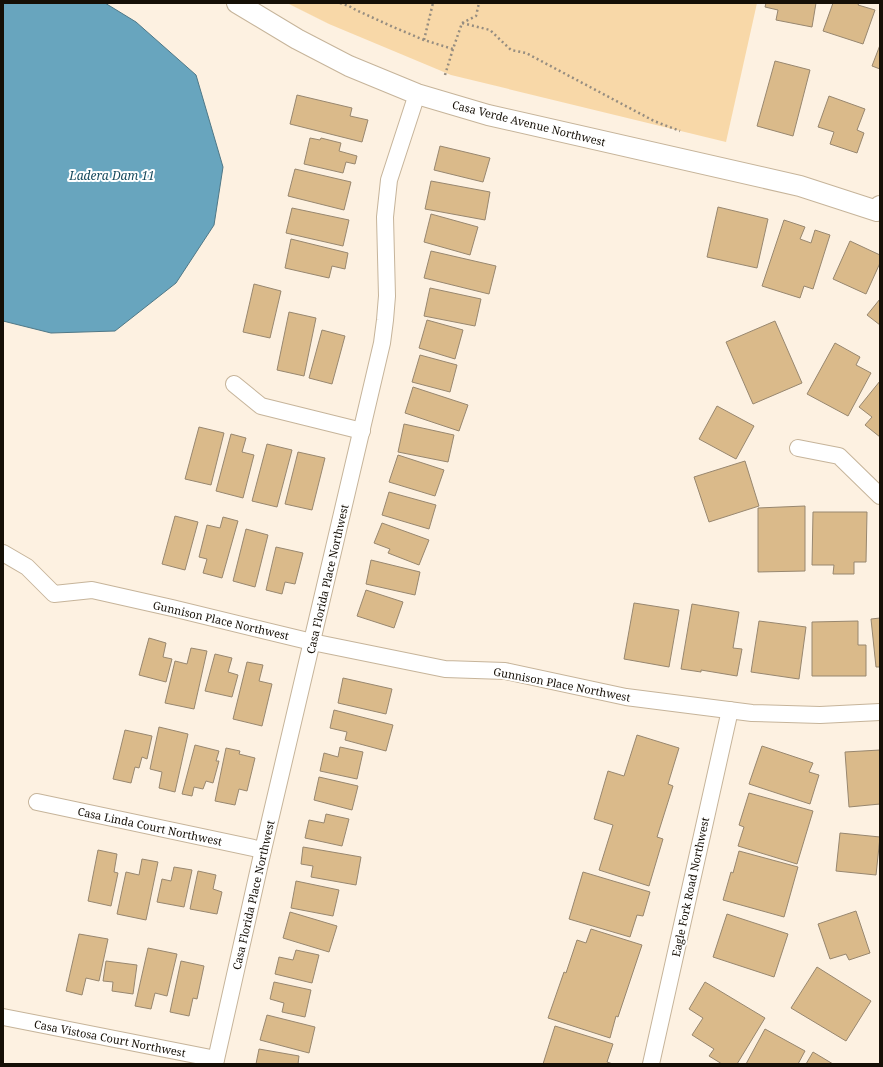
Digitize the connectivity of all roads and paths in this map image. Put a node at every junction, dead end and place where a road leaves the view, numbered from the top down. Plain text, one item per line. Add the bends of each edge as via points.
1 (237, 3) edge
2 (340, 3) edge
3 (433, 3) edge
4 (479, 3) edge
5 (350, 5) edge
6 (462, 23) junction
7 (424, 40) junction
8 (453, 49) junction
9 (445, 75) dead end
10 (417, 94) junction
11 (680, 131) dead end
12 (879, 210) edge
13 (234, 384) dead end
14 (362, 431) junction
15 (798, 448) dead end
16 (880, 496) edge
17 (3, 553) edge
18 (312, 642) junction
19 (730, 710) junction
20 (880, 712) edge
21 (38, 802) dead end
22 (263, 850) junction
23 (3, 1017) edge
24 (215, 1061) edge
25 (651, 1064) edge

1 - 10 street, Casa Verde Avenue Northwest via 296,39 349,66
2 - 5 path
3 - 7 path
4 - 6 path via 476,16
5 - 7 path
6 - 8 path
6 - 11 path via 490,30 511,50 526,54 654,121
7 - 8 path
8 - 9 path
10 - 12 street, Casa Verde Avenue Northwest via 488,115 800,186
10 - 14 street, Casa Florida Place Northwest via 390,180 385,217 386,320
13 - 14 street via 261,406
14 - 18 street, Casa Florida Place Northwest
15 - 16 street via 839,456
17 - 18 street, Gunnison Place Northwest via 27,567 54,594 92,590
18 - 19 street, Gunnison Place Northwest via 445,669 506,671 626,696
18 - 22 street, Casa Florida Place Northwest
19 - 20 street, Gunnison Place Northwest via 820,715
19 - 25 street, Eagle Fork Road Northwest
21 - 22 street, Casa Linda Court Northwest
22 - 24 street, Casa Florida Place Northwest
23 - 24 street, Casa Vistosa Court Northwest

